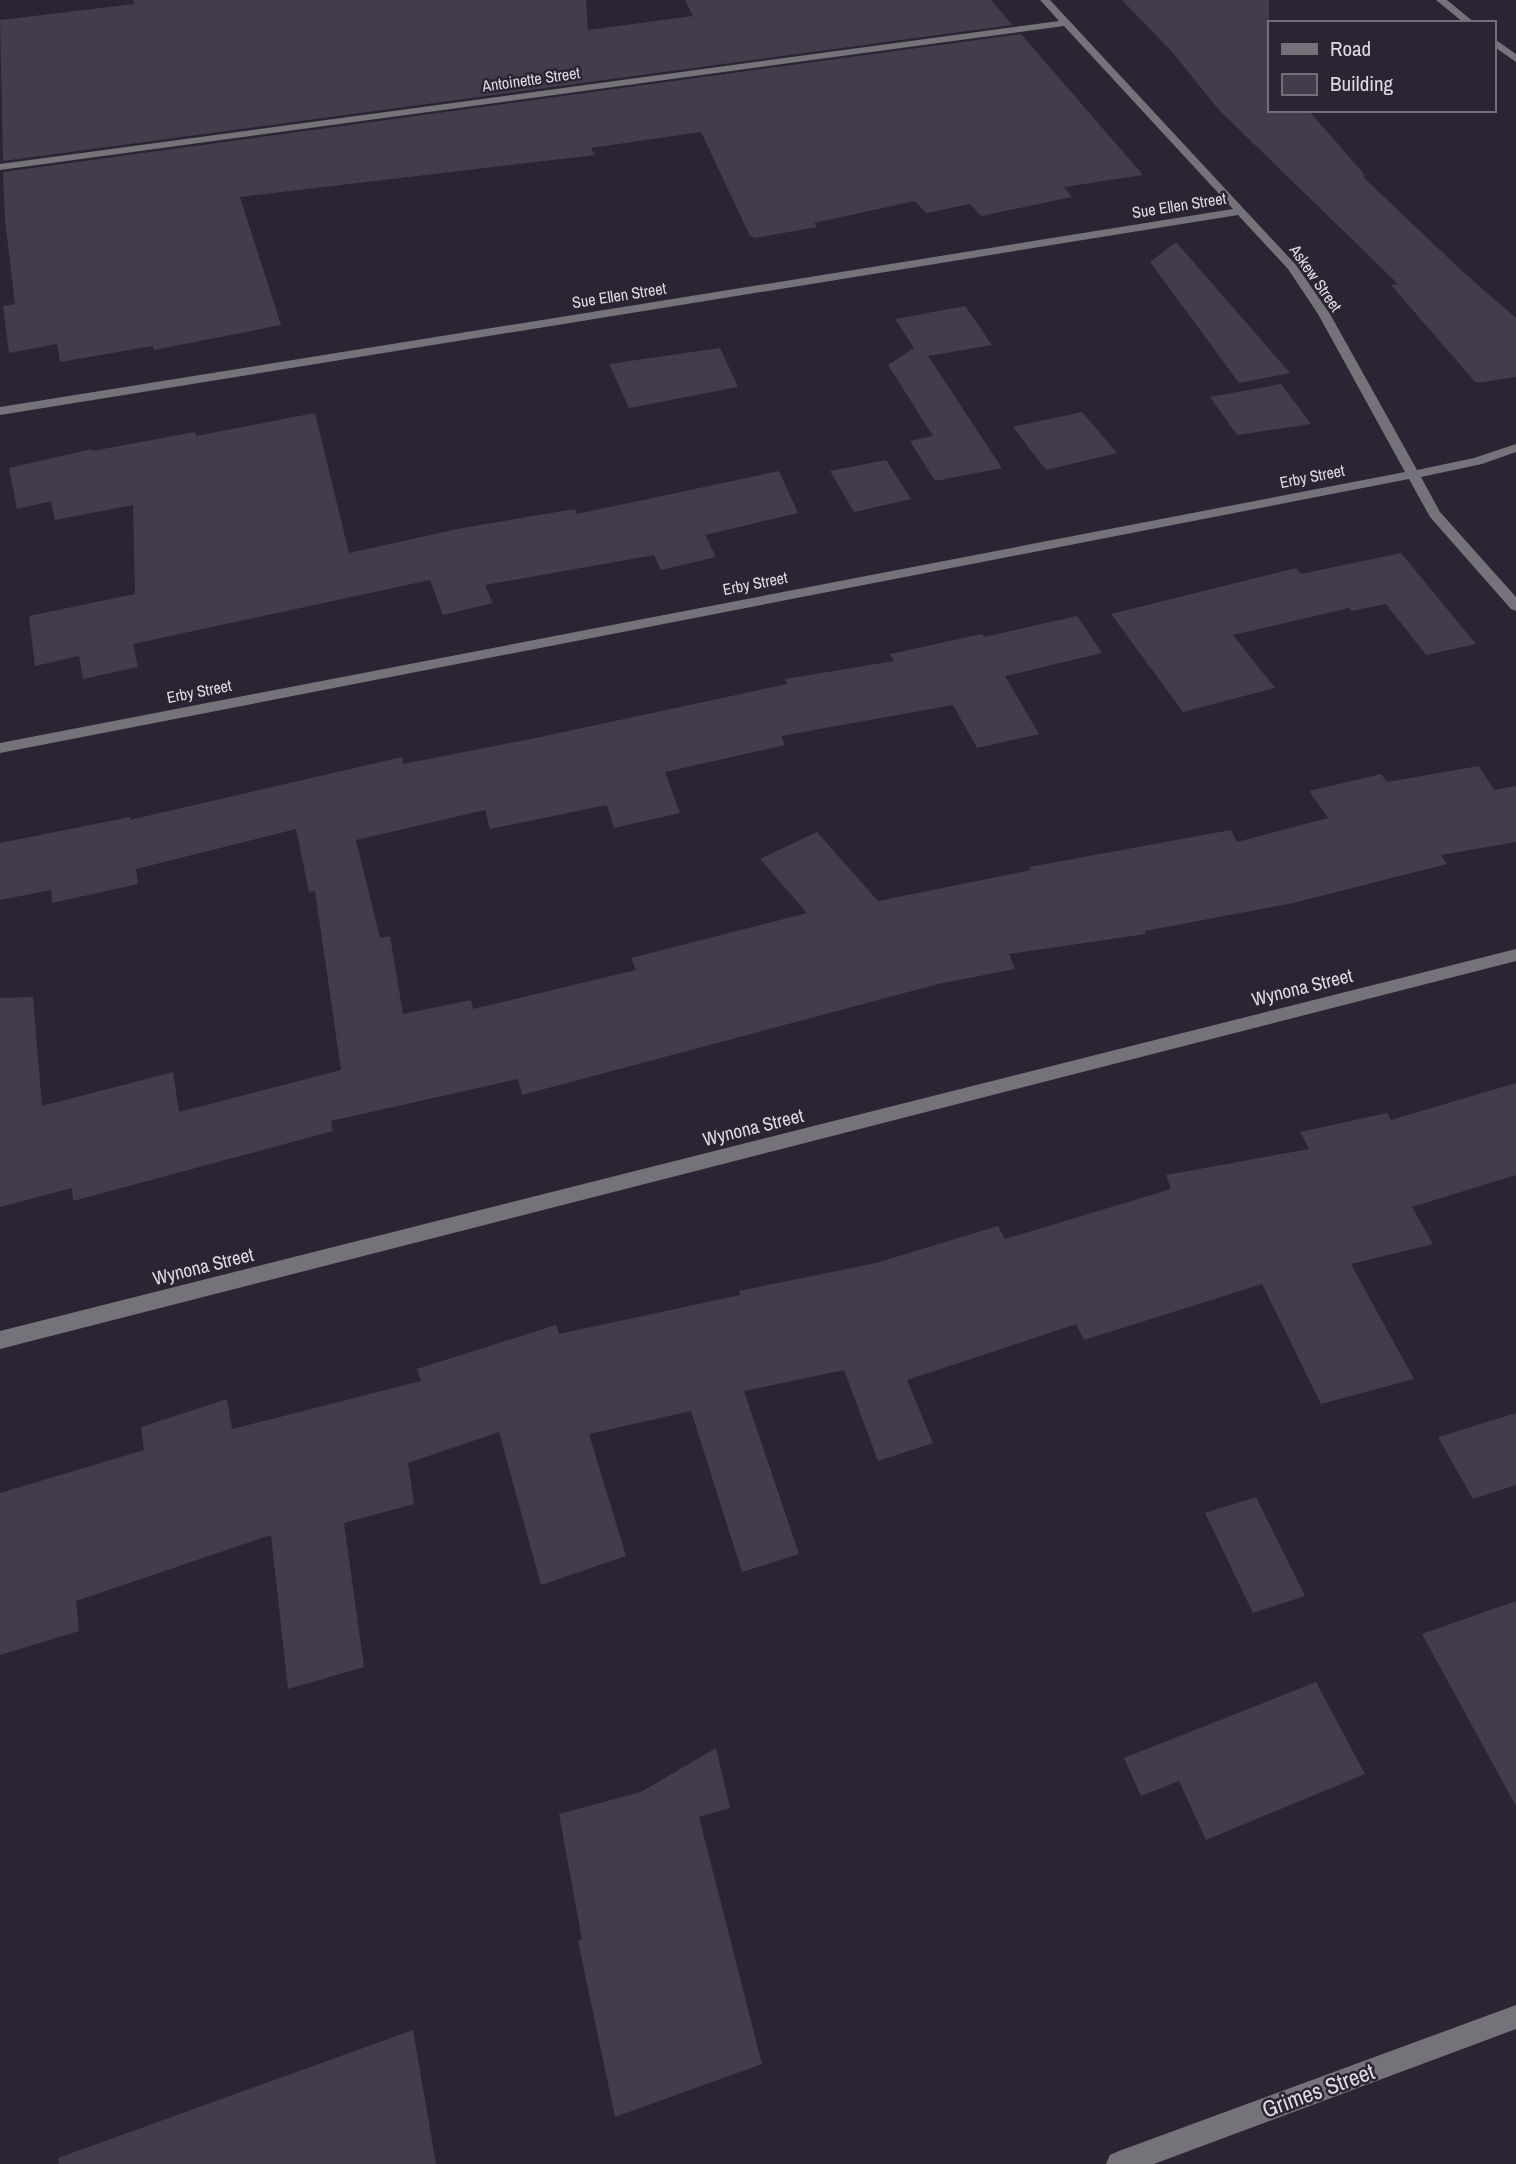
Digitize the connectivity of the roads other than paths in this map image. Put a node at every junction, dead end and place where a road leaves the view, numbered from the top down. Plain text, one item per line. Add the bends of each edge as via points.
1 (1045, 0) edge
2 (1441, 0) edge
3 (1467, 21) edge
4 (1067, 23) junction
5 (1495, 43) edge
6 (1516, 59) edge
7 (0, 167) edge
8 (1243, 211) junction
9 (0, 411) edge
10 (1516, 448) edge
11 (1414, 474) junction
12 (1516, 606) edge
13 (0, 748) edge
14 (1516, 955) edge
15 (0, 1340) edge
16 (1516, 2017) edge
17 (1119, 2164) edge

1 - 4 street, Askew Street
2 - 3 street
4 - 7 street, Antoinette Street
4 - 8 street, Askew Street
5 - 6 street
8 - 9 street, Sue Ellen Street
8 - 11 street, Askew Street via 1292,267 1324,314
10 - 11 street, Erby Street
11 - 12 street, Askew Street via 1435,514
11 - 13 street, Erby Street
14 - 15 street, Wynona Street
16 - 17 street, Grimes Street

